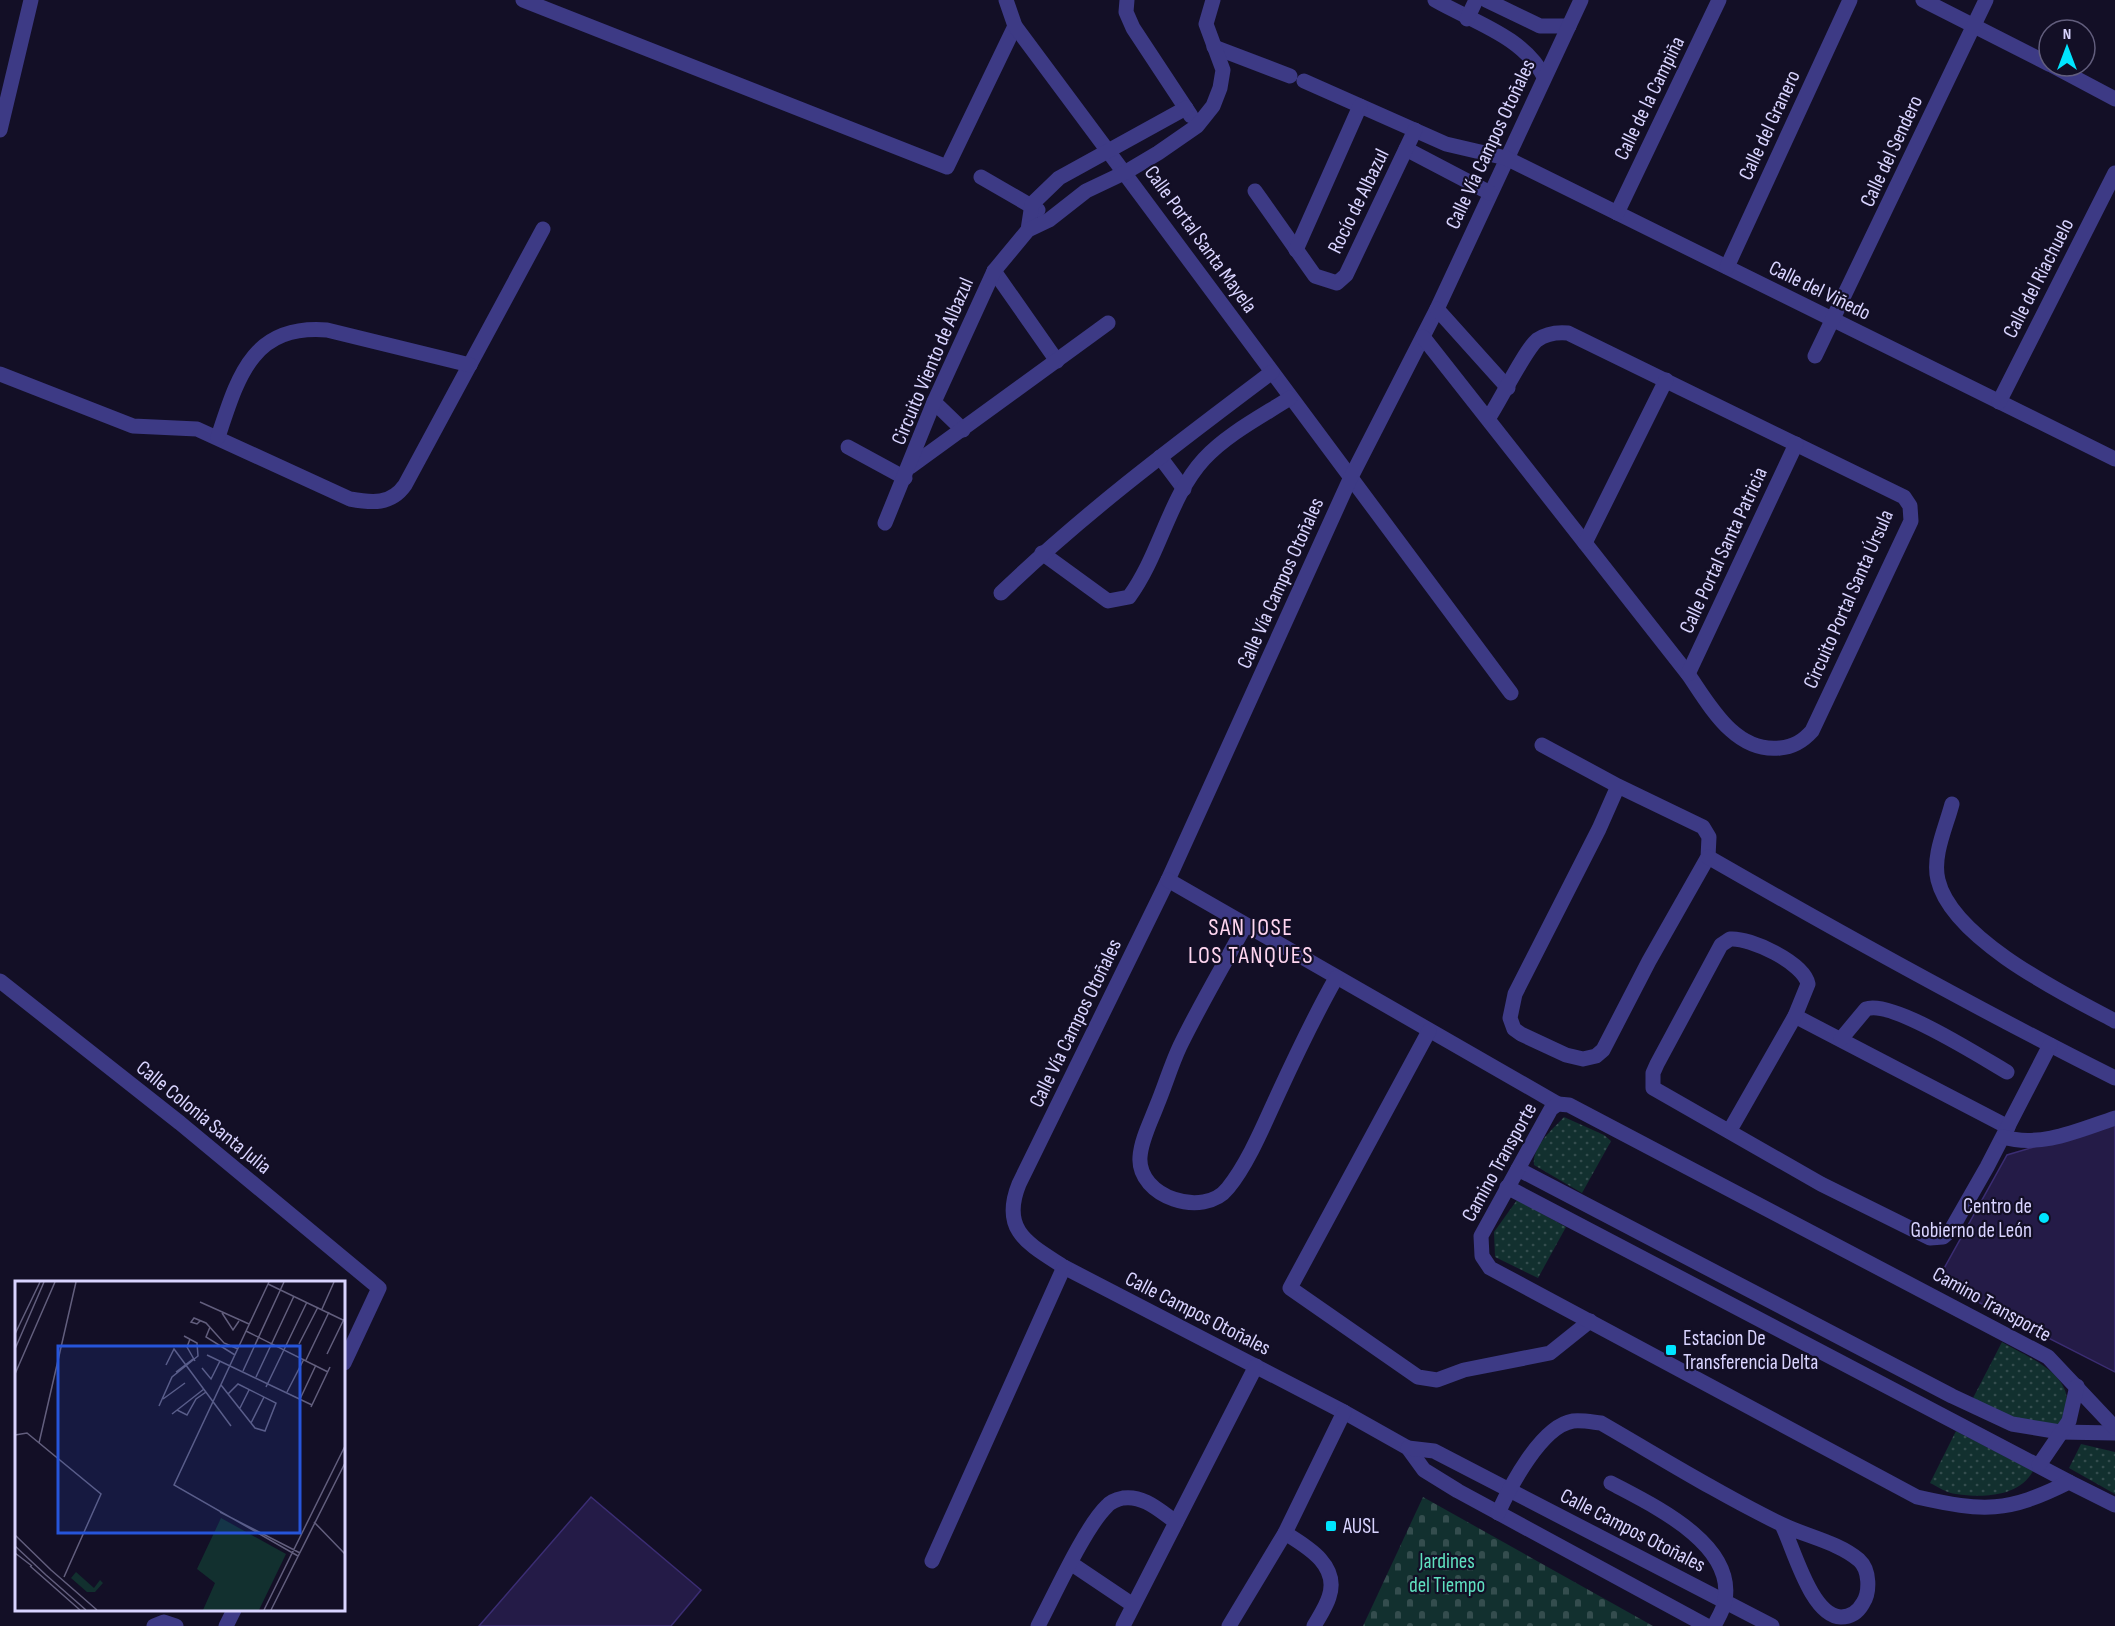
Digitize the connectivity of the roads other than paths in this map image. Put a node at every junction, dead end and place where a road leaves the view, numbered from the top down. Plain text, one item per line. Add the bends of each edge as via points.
1 (31, 0) edge
2 (523, 0) edge
3 (1006, 0) edge
4 (1127, 0) edge
5 (1213, 0) edge
6 (1435, 0) edge
7 (1476, 0) edge
8 (1486, 0) edge
9 (1581, 0) edge
10 (1719, 0) edge
11 (1850, 0) edge
12 (1923, 0) edge
13 (1986, 0) edge
14 (1467, 19) junction
15 (1975, 25) junction
16 (1015, 26) junction
17 (1569, 26) junction
18 (1214, 47) junction
19 (2037, 58) edge
20 (1544, 76) junction
21 (2075, 78) edge
22 (2115, 99) edge
23 (1360, 106) junction
24 (1186, 108) junction
25 (1197, 126) junction
26 (0, 129) edge
27 (1415, 130) junction
28 (1406, 149) junction
29 (1111, 151) junction
30 (1506, 158) junction
31 (1126, 172) junction
32 (2115, 173) edge
33 (981, 177) dead end
34 (1255, 191) dead end
35 (1490, 193) junction
36 (1032, 204) junction
37 (1617, 213) junction
38 (1049, 220) junction
39 (543, 229) dead end
40 (1028, 230) junction
41 (1296, 250) junction
42 (1727, 267) junction
43 (994, 271) junction
44 (1437, 309) junction
45 (1834, 320) junction
46 (1108, 323) dead end
47 (1423, 337) junction
48 (1815, 356) dead end
49 (1057, 361) junction
50 (470, 365) junction
51 (1272, 372) junction
52 (0, 374) edge
53 (1666, 380) junction
54 (1508, 388) junction
55 (1290, 398) junction
56 (934, 402) junction
57 (1999, 402) junction
58 (1488, 419) junction
59 (963, 430) junction
60 (218, 437) junction
61 (1796, 444) junction
62 (848, 447) dead end
63 (1160, 457) junction
64 (2114, 457) edge
65 (907, 473) junction
66 (1350, 479) junction
67 (1184, 489) junction
68 (885, 523) dead end
69 (1585, 543) junction
70 (1042, 553) junction
71 (1001, 593) dead end
72 (1688, 674) junction
73 (1511, 693) dead end
74 (1542, 745) dead end
75 (1617, 786) junction
76 (1952, 804) dead end
77 (1708, 857) junction
78 (1168, 880) junction
79 (1245, 926) junction
80 (1336, 978) junction
81 (0, 981) edge
82 (1795, 1016) junction
83 (2115, 1021) edge
84 (1428, 1031) junction
85 (1841, 1040) junction
86 (2050, 1045) junction
87 (2007, 1072) dead end
88 (2115, 1078) edge
89 (1558, 1104) junction
90 (2115, 1118) edge
91 (1730, 1130) junction
92 (2005, 1132) junction
93 (1518, 1169) junction
94 (1019, 1184) joint
95 (1508, 1187) junction
96 (1064, 1267) junction
97 (1590, 1321) junction
98 (345, 1361) edge
99 (1256, 1366) junction
100 (2076, 1386) junction
101 (1344, 1412) junction
102 (2115, 1428) edge
103 (2060, 1432) junction
104 (2115, 1433) edge
105 (1408, 1448) junction
106 (2039, 1465) junction
107 (2069, 1482) junction
108 (1611, 1483) dead end
109 (1509, 1489) junction
110 (2115, 1505) edge
111 (1498, 1513) junction
112 (1176, 1522) junction
113 (1782, 1525) junction
114 (1285, 1533) junction
115 (932, 1561) dead end
116 (1072, 1564) junction
117 (1725, 1601) junction
118 (1133, 1605) junction
119 (234, 1611) edge
120 (154, 1626) edge
121 (176, 1626) edge
122 (226, 1626) edge
123 (1038, 1626) edge
124 (1123, 1626) edge
125 (1229, 1626) edge
126 (1314, 1626) edge
127 (1707, 1626) edge
128 (1714, 1626) edge
129 (1772, 1626) edge

1 - 26 street
2 - 16 street via 947,167
3 - 16 street, Calle Portal Santa Mayela
4 - 24 street via 1126,12 1133,28
5 - 18 street via 1206,24
6 - 14 street
7 - 14 street
8 - 17 street via 1533,24
9 - 17 street, Calle Vía Campos Otoñales
10 - 37 street, Calle de la Campiña
11 - 42 street, Calle del Granero
12 - 15 street
13 - 15 street, Calle del Sendero
14 - 20 street via 1517,43
15 - 19 street
15 - 45 street, Calle del Sendero
16 - 29 street, Calle Portal Santa Mayela
17 - 20 street, Calle Vía Campos Otoñales
18 - 23 street, Rocío de Albazul
18 - 25 street via 1223,70 1220,88 1213,106
20 - 30 street, Calle Vía Campos Otoñales
21 - 22 street
23 - 27 street, Rocío de Albazul
23 - 41 street, Rocío de Albazul
24 - 25 street
24 - 29 street
25 - 31 street, Circuito Viento de Albazul
27 - 28 street, Rocío de Albazul
27 - 30 street, Rocío de Albazul via 1446,144
28 - 35 street, Rocío de Albazul
28 - 41 street, Rocío de Albazul via 1346,275 1337,283 1315,276
29 - 31 street, Calle Portal Santa Mayela
29 - 36 street via 1059,178
30 - 35 street, Calle Vía Campos Otoñales
30 - 37 street, Calle del Viñedo
31 - 38 street, Circuito Viento de Albazul via 1086,191
31 - 51 street, Calle Portal Santa Mayela
32 - 57 street, Calle del Riachuelo
33 - 36 street
34 - 41 street, Rocío de Albazul
35 - 44 street, Calle Vía Campos Otoñales
36 - 38 street
36 - 40 street
37 - 42 street, Calle del Viñedo
38 - 40 street, Circuito Viento de Albazul
39 - 50 street
40 - 43 street, Circuito Viento de Albazul
42 - 45 street, Calle del Viñedo
43 - 49 street, Circuito Viento de Albazul
43 - 56 street, Circuito Viento de Albazul
44 - 47 street, Calle Vía Campos Otoñales
44 - 54 street
45 - 48 street, Calle del Sendero
45 - 57 street, Calle del Viñedo
46 - 49 street, Circuito Viento de Albazul
47 - 58 street, Circuito Portal Santa Úrsula
47 - 66 street, Calle Vía Campos Otoñales
49 - 59 street, Circuito Viento de Albazul
50 - 60 street via 327,330 306,328 286,332 267,342 239,381
50 - 60 street via 405,485 388,501 350,499
51 - 55 street, Calle Portal Santa Mayela
51 - 63 street
52 - 60 street via 133,426 197,429
53 - 54 street, Circuito Portal Santa Úrsula via 1568,333 1557,332 1531,346
53 - 61 street, Circuito Portal Santa Úrsula
53 - 69 street
54 - 58 street, Circuito Portal Santa Úrsula
55 - 66 street, Calle Portal Santa Mayela
55 - 67 street via 1204,459
56 - 59 street
56 - 65 street, Circuito Viento de Albazul
57 - 64 street, Calle del Viñedo
58 - 69 street, Circuito Portal Santa Úrsula
59 - 65 street, Circuito Viento de Albazul
61 - 72 street, Calle Portal Santa Patricia
61 - 72 street, Circuito Portal Santa Úrsula via 1904,497 1911,513 1906,531 1812,731 1796,744 1773,749 1746,742 1719,717
62 - 65 street, Circuito Viento de Albazul
63 - 67 street
63 - 70 street
65 - 68 street, Circuito Viento de Albazul
66 - 73 street, Calle Portal Santa Mayela
66 - 78 street, Calle Vía Campos Otoñales
67 - 70 street via 1155,553 1129,597 1108,601
69 - 72 street, Circuito Portal Santa Úrsula
70 - 71 street
74 - 75 street
75 - 77 street via 1703,827 1709,837
75 - 77 street via 1515,994 1510,1018 1514,1029 1574,1058 1589,1059 1604,1050
76 - 83 street via 1938,854 1937,878 1945,900 1964,924 1986,942 2053,988
77 - 86 street
78 - 79 street
78 - 94 street, Calle Vía Campos Otoñales
79 - 80 street
79 - 80 street via 1179,1048 1147,1132 1140,1169 1144,1180 1156,1189 1202,1204 1228,1188
80 - 84 street
81 - 98 street, Calle Colonia Santa Julia via 379,1288
82 - 85 street
82 - 91 street
82 - 91 street via 1808,984 1804,972 1750,941 1730,939 1721,945 1657,1064 1653,1083 1657,1091
84 - 89 street
84 - 97 street via 1290,1288 1418,1377 1437,1380 1464,1370 1550,1353
85 - 87 street via 1866,1009 1881,1007 1920,1023
85 - 92 street
86 - 88 street
86 - 92 street
89 - 93 street, Camino Transporte via 1551,1109
89 - 100 street, Camino Transporte via 1586,1113 2004,1332 2048,1358
90 - 92 street via 2043,1139 2025,1141
91 - 92 street via 1841,1194 1910,1230 1937,1239 1951,1230
93 - 95 street, Camino Transporte
93 - 103 street via 1952,1396 2012,1424
94 - 96 street, Calle Campos Otoñales via 1011,1209 1019,1233
95 - 97 street, Camino Transporte via 1481,1236 1482,1257 1490,1268
95 - 106 street
96 - 99 street, Calle Campos Otoñales
96 - 115 street
97 - 107 street, Camino Transporte via 1917,1497 1966,1508 2015,1505
99 - 101 street, Calle Campos Otoñales
99 - 112 street
100 - 102 street, Camino Transporte
100 - 103 street via 2074,1408
101 - 105 street, Calle Campos Otoñales
101 - 114 street
103 - 104 street
103 - 106 street
105 - 109 street, Calle Campos Otoñales via 1434,1450
105 - 111 street, Calle Campos Otoñales via 1424,1470
106 - 107 street
107 - 110 street
108 - 117 street via 1648,1503 1708,1545 1721,1568
109 - 111 street
109 - 113 street via 1547,1437 1571,1421 1586,1421 1601,1423
109 - 117 street, Calle Campos Otoñales
111 - 127 street, Calle Campos Otoñales
112 - 116 street via 1148,1502 1122,1498 1103,1510
112 - 118 street
113 - 113 street via 1814,1598 1824,1610 1842,1617 1858,1610 1867,1596 1864,1566 1859,1560
114 - 125 street
114 - 126 street via 1318,1554 1328,1572 1330,1594
116 - 118 street
116 - 123 street
117 - 128 street
117 - 129 street, Calle Campos Otoñales
118 - 124 street
119 - 122 street
120 - 121 street via 164,1622

